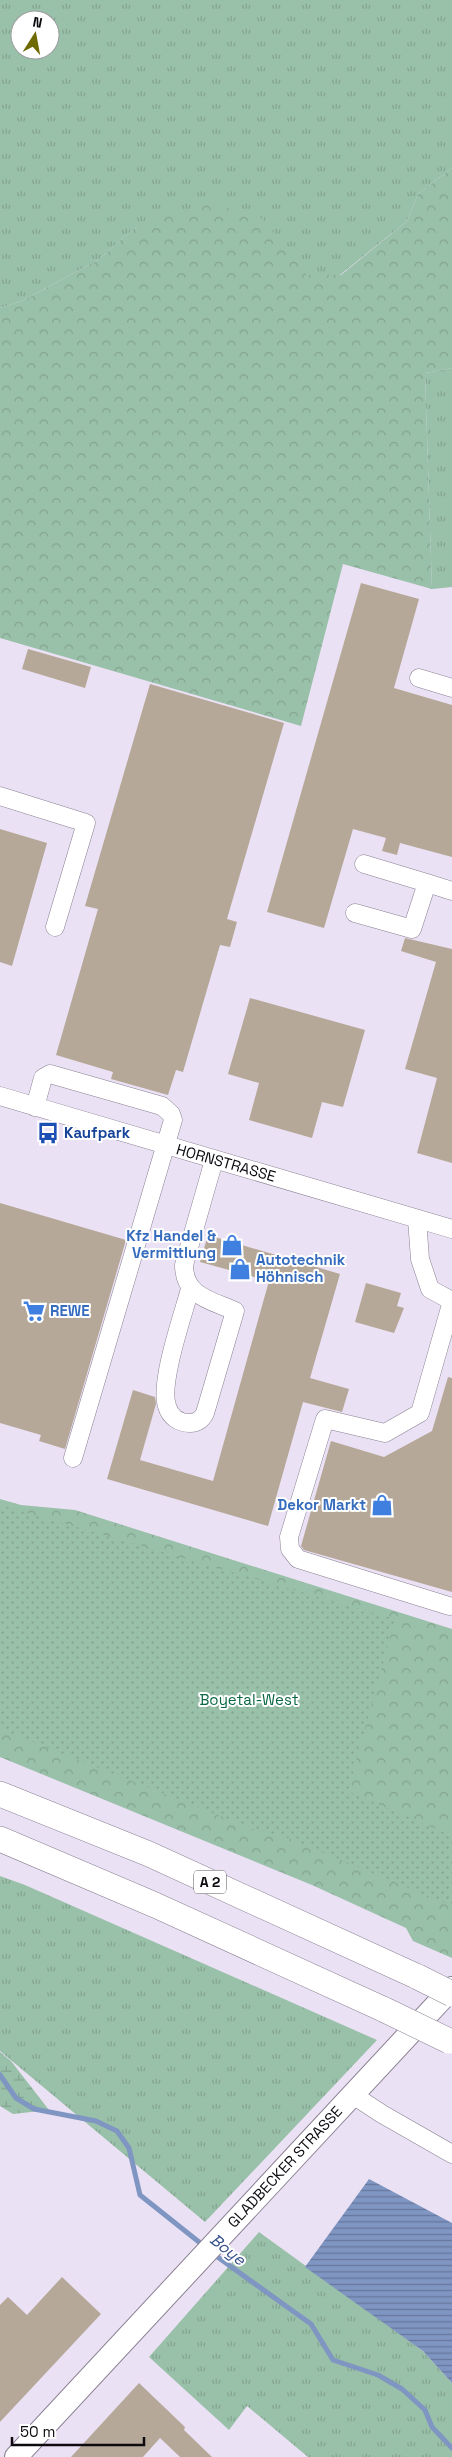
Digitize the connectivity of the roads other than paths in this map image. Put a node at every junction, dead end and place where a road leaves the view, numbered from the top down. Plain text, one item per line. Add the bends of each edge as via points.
1 (419, 678) dead end
2 (452, 688) edge
3 (0, 796) edge
4 (364, 864) dead end
5 (427, 883) junction
6 (452, 891) edge
7 (354, 913) dead end
8 (55, 927) dead end
9 (0, 1096) edge
10 (35, 1107) junction
11 (166, 1146) junction
12 (214, 1160) junction
13 (417, 1219) junction
14 (452, 1229) edge
15 (190, 1289) junction
16 (452, 1302) edge
17 (73, 1458) dead end
18 (449, 1606) dead end
19 (0, 1794) edge
20 (0, 1839) edge
21 (452, 1988) edge
22 (452, 1994) edge
23 (451, 2042) edge
24 (353, 2095) junction
25 (452, 2154) edge
26 (16, 2457) edge

1 - 2 street
3 - 8 street via 86,823
4 - 5 street
5 - 6 street
5 - 7 street via 412,929
9 - 10 street, HORNSTRASSE
10 - 11 street, HORNSTRASSE
10 - 11 street via 43,1078 50,1074 162,1106 173,1120
11 - 12 street, HORNSTRASSE
11 - 17 street
12 - 13 street, HORNSTRASSE
12 - 15 street via 184,1265 184,1277
13 - 14 street, HORNSTRASSE
13 - 16 street via 420,1258 430,1289
15 - 15 street via 235,1311 205,1413 202,1419 192,1423 180,1422 173,1417 166,1406 165,1383
16 - 18 street via 420,1413 385,1433 325,1419 289,1537 290,1549 298,1559
19 - 22 highway, A 2, bridge via 149,1854
20 - 23 highway, bridge via 146,1901
21 - 24 main road, GLADBECKER STRASSE
24 - 25 street
24 - 26 main road, GLADBECKER STRASSE

